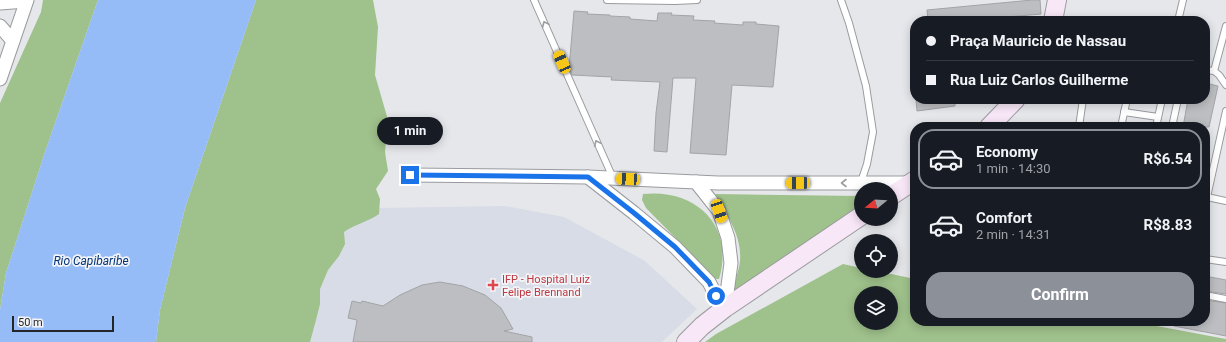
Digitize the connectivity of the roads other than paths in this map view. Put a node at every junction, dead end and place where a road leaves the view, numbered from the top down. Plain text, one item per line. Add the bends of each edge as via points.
1 (26, 0) edge
2 (534, 0) edge
3 (607, 0) edge
4 (697, 0) edge
5 (841, 0) edge
6 (1057, 0) edge
7 (1183, 0) edge
8 (675, 1) edge
9 (0, 4) edge
10 (1054, 16) edge
11 (1179, 16) edge
12 (0, 26) edge
13 (1226, 26) edge
14 (13, 41) junction
15 (1210, 71) edge
16 (1214, 71) junction
17 (0, 79) edge
18 (1226, 85) edge
19 (1011, 104) edge
20 (1082, 104) edge
21 (1126, 104) edge
22 (1161, 104) edge
23 (1177, 104) edge
24 (1124, 112) junction
25 (1226, 112) edge
26 (1158, 117) junction
27 (994, 122) edge
28 (1079, 122) edge
29 (1121, 122) edge
30 (1157, 122) edge
31 (1173, 122) edge
32 (1224, 133) edge
33 (410, 175) dead end
34 (588, 177) junction
35 (613, 178) junction
36 (910, 181) edge
37 (696, 182) junction
38 (854, 182) edge
39 (861, 182) joint
40 (910, 183) edge
41 (1210, 184) edge
42 (898, 191) edge
43 (1210, 199) edge
44 (1226, 201) edge
45 (854, 221) edge
46 (1210, 260) edge
47 (1226, 262) edge
48 (1210, 296) edge
49 (1226, 299) edge
50 (724, 308) junction
51 (686, 342) edge

1 - 9 street
1 - 14 street
35 -> 2 lane
3 - 8 lane
4 - 8 lane
5 - 39 lane via 866,86 873,132
6 - 10 main road
7 - 11 lane
12 - 14 street
13 - 16 lane
14 - 17 street
15 - 16 lane
16 - 18 lane
19 - 27 main road
20 - 28 lane
21 - 24 lane
22 - 26 lane
23 - 31 lane
24 - 26 lane
24 - 29 lane
25 - 32 lane
26 - 30 lane
32 - 41 lane
33 - 34 street
34 - 35 street
34 - 50 street via 675,247 709,282
35 - 37 street
36 - 39 street
38 -> 37 street
37 - 50 street via 719,211 728,238 731,263
40 - 42 main road
43 - 44 lane
45 - 50 main road
46 - 47 lane
48 - 49 lane
50 - 51 main road

